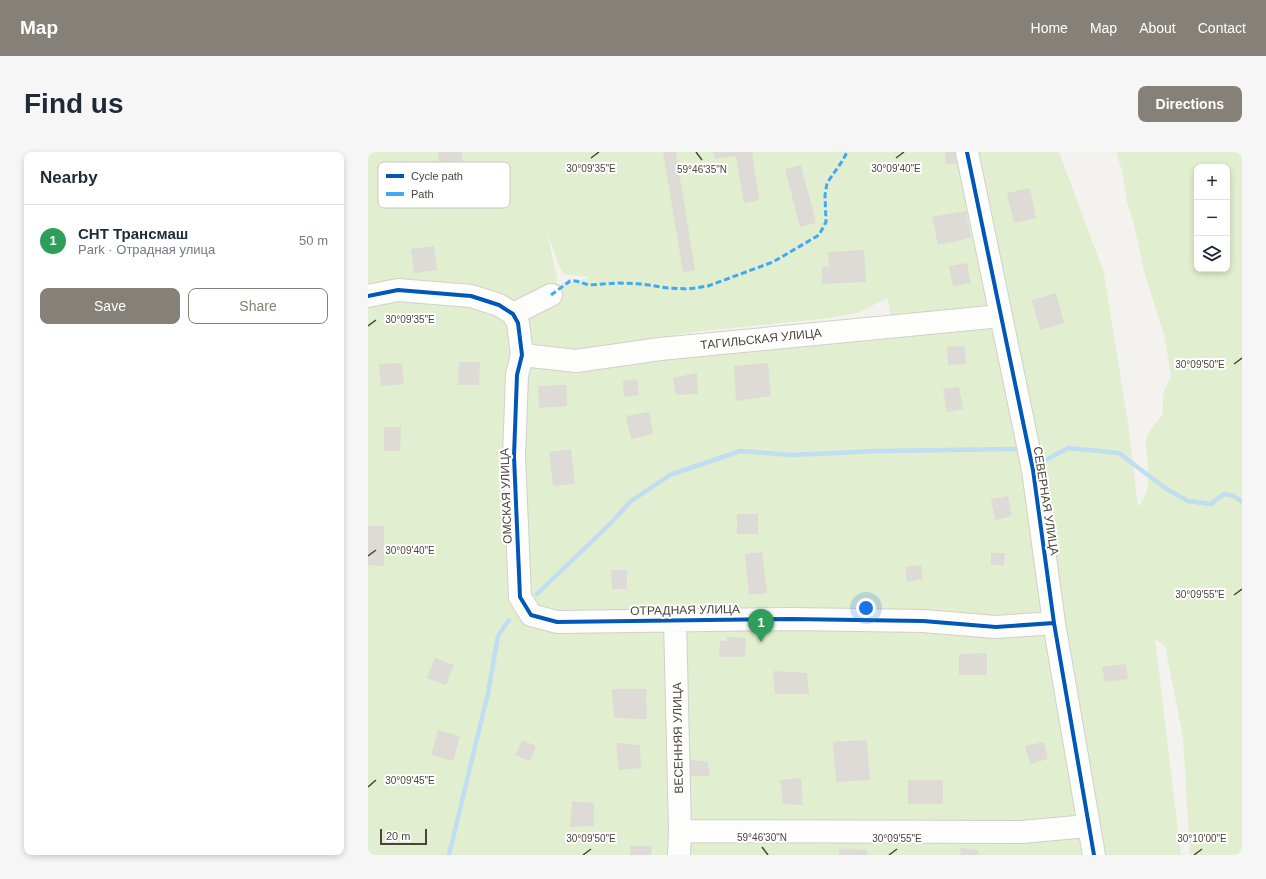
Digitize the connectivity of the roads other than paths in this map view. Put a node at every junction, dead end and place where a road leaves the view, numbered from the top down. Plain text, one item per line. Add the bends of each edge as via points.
1 (967, 152) edge
2 (551, 295) dead end
3 (368, 296) edge
4 (1001, 316) junction
5 (515, 318) junction
6 (522, 355) junction
7 (520, 597) joint
8 (675, 620) junction
9 (1054, 624) junction
10 (1088, 826) junction
11 (680, 831) junction
12 (679, 855) edge
13 (1094, 855) edge

1 - 4 street, СЕВЕРНАЯ УЛИЦА
2 - 5 street
3 - 5 street via 398,290 470,296 499,305
4 - 6 street, ТАГИЛЬСКАЯ УЛИЦА via 660,349 576,361
4 - 9 street, СЕВЕРНАЯ УЛИЦА via 1033,470
5 - 6 street, ОМСКАЯ УЛИЦА
6 - 7 street, ОМСКАЯ УЛИЦА via 517,375 514,456
7 - 8 street, ОТРАДНАЯ УЛИЦА via 531,614 557,622
8 - 9 street, ОТРАДНАЯ УЛИЦА via 791,618 915,621 996,627
8 - 11 street, ВЕСЕННЯЯ УЛИЦА
9 - 10 street, СЕВЕРНАЯ УЛИЦА
10 - 11 street via 1021,832
10 - 13 street, СЕВЕРНАЯ УЛИЦА
11 - 12 street, ВЕСЕННЯЯ УЛИЦА

